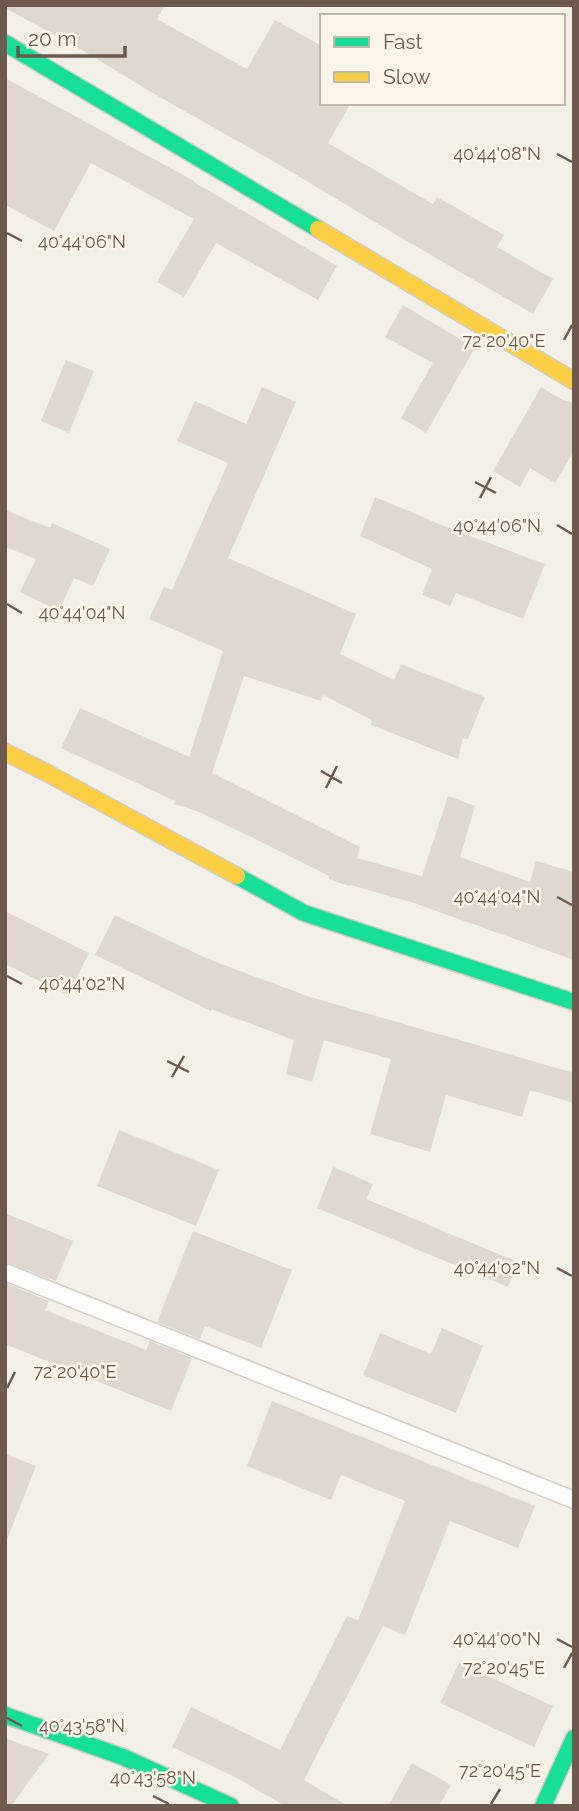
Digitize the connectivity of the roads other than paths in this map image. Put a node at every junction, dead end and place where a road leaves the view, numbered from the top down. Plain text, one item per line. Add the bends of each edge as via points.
1 (5, 43) edge
2 (574, 381) edge
3 (5, 752) edge
4 (574, 1002) edge
5 (5, 1272) edge
6 (574, 1500) edge
7 (5, 1715) edge
8 (574, 1738) edge
9 (231, 1806) edge
10 (543, 1806) edge

1 - 2 street
3 - 4 street via 304,913
5 - 6 lane
7 - 9 street via 123,1757
8 - 10 street via 559,1783

